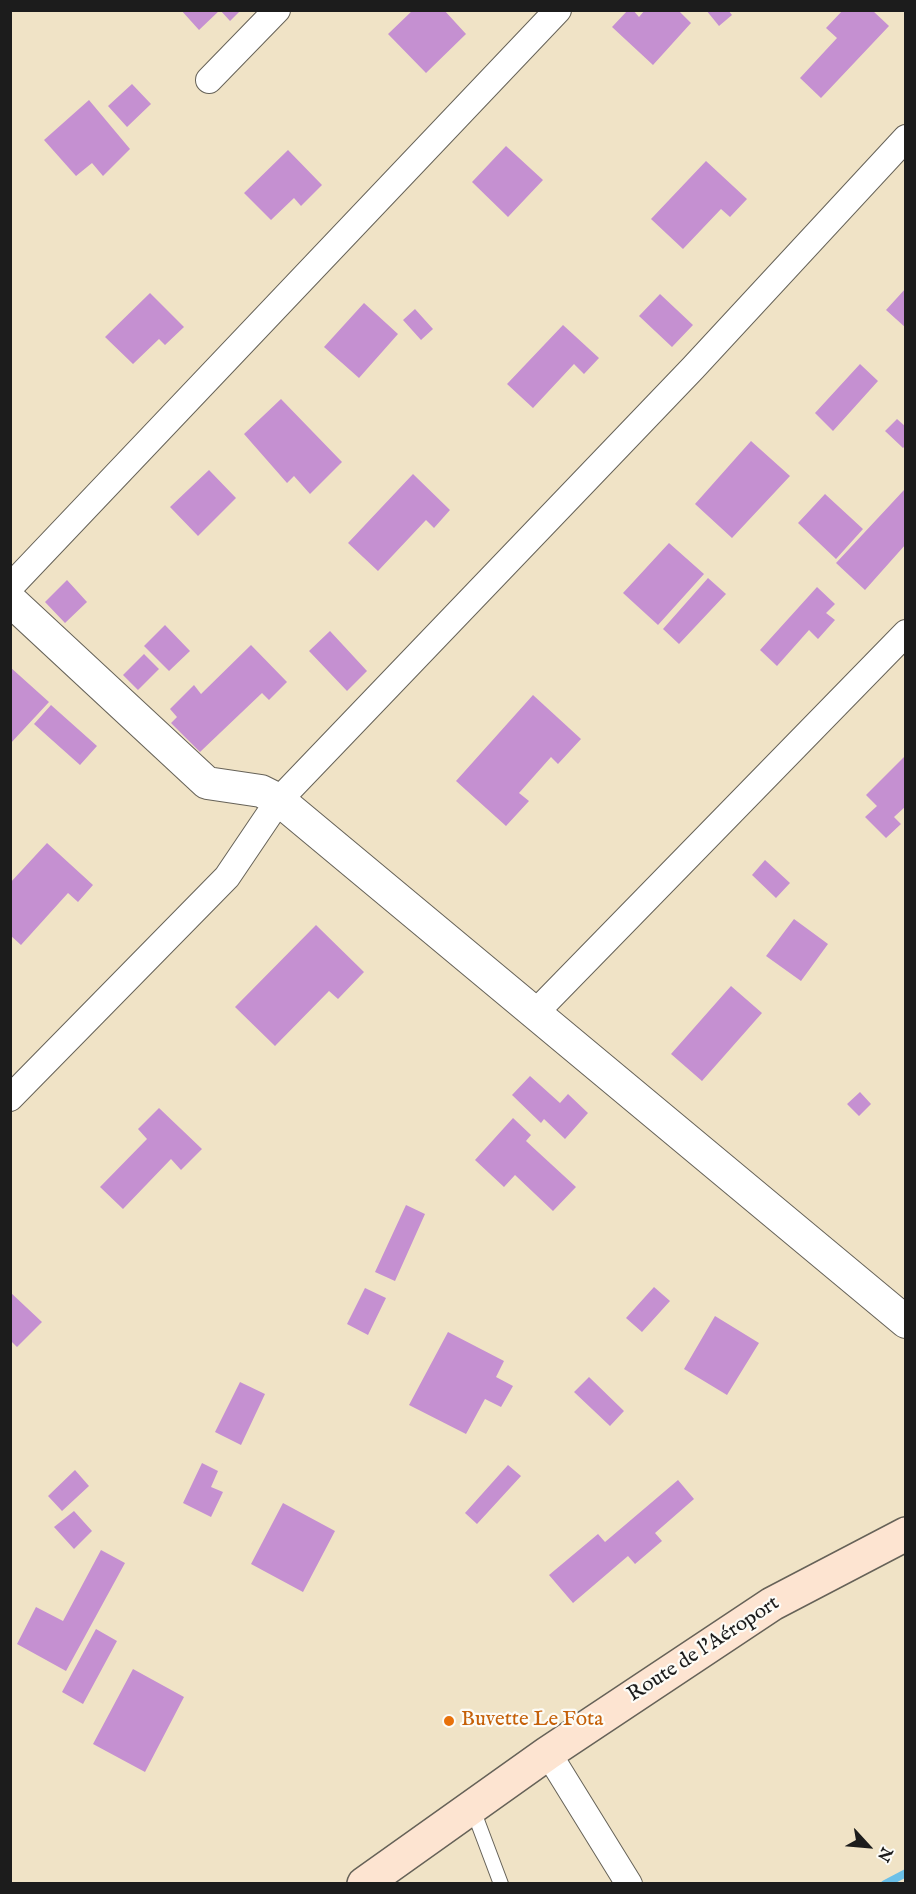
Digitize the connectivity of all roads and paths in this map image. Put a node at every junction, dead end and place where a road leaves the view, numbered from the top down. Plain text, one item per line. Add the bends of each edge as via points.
1 (277, 10) edge
2 (558, 10) edge
3 (209, 80) dead end
4 (906, 138) edge
5 (10, 587) edge
6 (10, 600) edge
7 (906, 633) edge
8 (279, 800) junction
9 (536, 1012) junction
10 (10, 1098) edge
11 (906, 1322) edge
12 (906, 1534) edge
13 (548, 1753) junction
14 (472, 1807) junction
15 (364, 1884) edge
16 (501, 1884) edge
17 (629, 1884) edge

1 - 3 street
2 - 5 street
4 - 8 street via 701,359
6 - 8 street via 207,783 261,791
7 - 9 street
8 - 9 street
8 - 10 street via 227,877
9 - 11 street
12 - 13 main road, Route de l'Aéroport via 772,1604
13 - 14 main road, Route de l'Aéroport
13 - 17 street
14 - 15 main road, Route de l'Aéroport
14 - 16 lane

